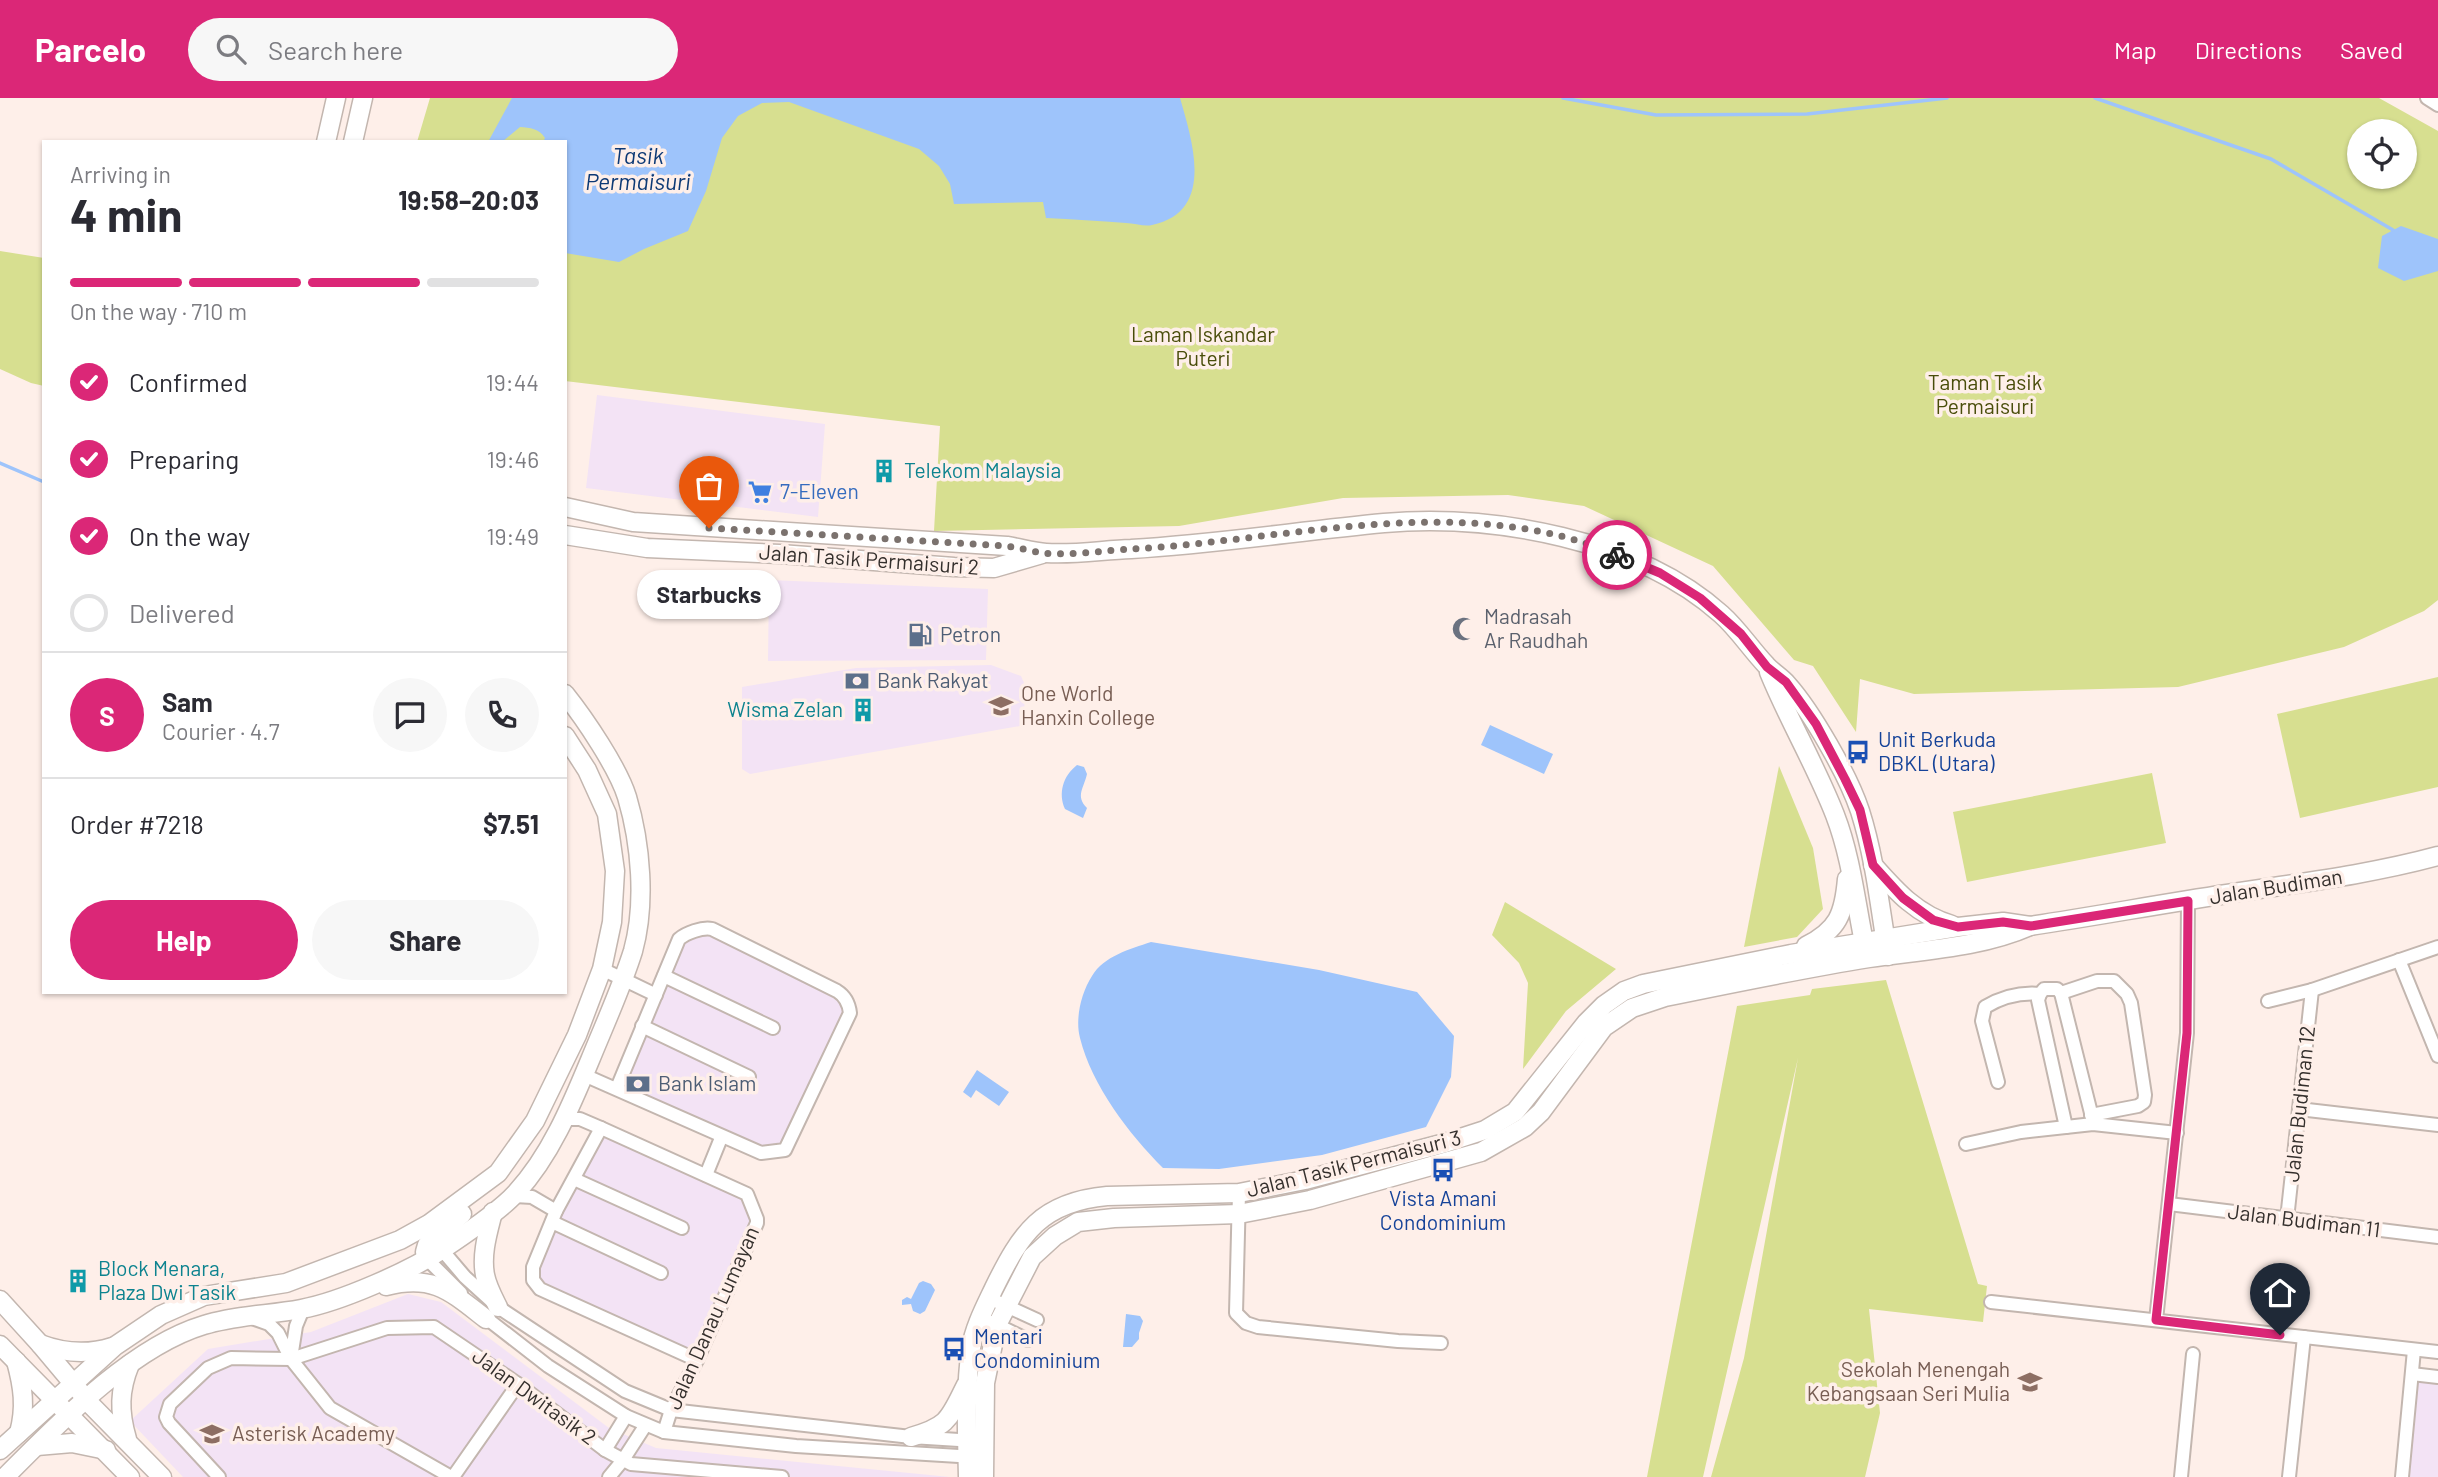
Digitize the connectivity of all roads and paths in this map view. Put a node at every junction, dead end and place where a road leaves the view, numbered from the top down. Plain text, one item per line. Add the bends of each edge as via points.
1 (336, 98) edge
2 (363, 98) edge
3 (2427, 98) edge
4 (2438, 105) edge
5 (326, 140) edge
6 (353, 140) edge
7 (567, 507) edge
8 (567, 527) edge
9 (567, 535) edge
10 (612, 542) junction
11 (1045, 553) junction
12 (1767, 667) junction
13 (567, 696) edge
14 (567, 739) edge
15 (2438, 856) edge
16 (1849, 862) junction
17 (1873, 865) junction
18 (2188, 901) junction
19 (2031, 926) junction
20 (1958, 927) junction
21 (1886, 947) junction
22 (2438, 947) edge
23 (1865, 950) junction
24 (1791, 954) junction
25 (2399, 960) junction
26 (602, 969) junction
27 (664, 976) junction
28 (623, 979) junction
29 (2312, 990) junction
30 (2060, 993) junction
31 (2040, 994) junction
32 (656, 995) junction
33 (2268, 1001) dead end
34 (642, 1026) junction
35 (773, 1028) dead end
36 (2438, 1056) edge
37 (583, 1075) junction
38 (749, 1077) dead end
39 (1998, 1082) dead end
40 (617, 1088) junction
41 (2299, 1109) junction
42 (563, 1119) junction
43 (2092, 1119) junction
44 (2438, 1125) edge
45 (2067, 1127) junction
46 (601, 1128) junction
47 (2177, 1133) junction
48 (722, 1138) junction
49 (1966, 1144) dead end
50 (498, 1173) junction
51 (706, 1175) junction
52 (574, 1179) junction
53 (1239, 1193) junction
54 (515, 1196) junction
55 (2169, 1204) junction
56 (493, 1212) junction
57 (1239, 1214) junction
58 (554, 1217) junction
59 (2287, 1219) junction
60 (682, 1228) dead end
61 (2438, 1237) edge
62 (432, 1252) junction
63 (661, 1273) dead end
64 (286, 1283) junction
65 (351, 1294) junction
66 (0, 1300) edge
67 (997, 1302) junction
68 (1991, 1302) dead end
69 (303, 1309) junction
70 (492, 1313) junction
71 (248, 1316) junction
72 (1037, 1320) dead end
73 (2156, 1320) junction
74 (989, 1321) junction
75 (2304, 1337) junction
76 (1028, 1340) dead end
77 (1441, 1343) dead end
78 (40, 1344) junction
79 (0, 1345) edge
80 (115, 1346) junction
81 (2414, 1350) junction
82 (2438, 1352) edge
83 (2193, 1354) dead end
84 (291, 1359) junction
85 (697, 1360) junction
86 (16, 1361) junction
87 (131, 1364) junction
88 (2412, 1374) junction
89 (2438, 1377) edge
90 (968, 1381) junction
91 (73, 1384) junction
92 (518, 1384) junction
93 (86, 1399) junction
94 (55, 1400) junction
95 (671, 1410) junction
96 (69, 1415) junction
97 (626, 1416) junction
98 (645, 1426) junction
99 (664, 1433) junction
100 (19, 1434) junction
101 (911, 1437) junction
102 (129, 1443) junction
103 (37, 1446) junction
104 (976, 1449) junction
105 (0, 1450) edge
106 (106, 1450) junction
107 (605, 1450) junction
108 (623, 1460) junction
109 (5, 1477) edge
110 (130, 1477) edge
111 (162, 1477) edge
112 (219, 1477) edge
113 (452, 1477) edge
114 (609, 1477) edge
115 (782, 1477) edge
116 (968, 1477) edge
117 (985, 1477) edge
118 (2181, 1477) edge
119 (2289, 1477) edge
120 (2402, 1477) edge

1 - 5 street
2 - 6 street
3 - 4 street
7 - 11 street, Jalan Tasik Permaisuri 2 via 633,522 1007,546
8 - 10 street via 601,533
9 - 10 street, Jalan Tasik Permaisuri 2
10 - 11 street, Jalan Tasik Permaisuri 2 via 954,567 994,568
11 - 12 street, Jalan Tasik Permaisuri 2 via 1183,546 1387,523 1524,529 1597,546 1660,573 1721,614
12 - 16 street, Jalan Tasik Permaisuri 2 via 1835,816
12 - 17 street, Jalan Tasik Permaisuri 2 via 1786,682 1840,768 1860,810
13 - 28 street via 609,760 632,820 640,891 634,948
14 - 26 street via 607,814 615,871 612,922
15 - 18 street, Jalan Budiman via 2320,882
16 - 23 street, Jalan Tasik Permaisuri 2
16 - 24 street via 1840,917 1827,935
17 - 20 street via 1917,910
17 - 21 street, Jalan Tasik Permaisuri 2
18 - 19 street, Jalan Budiman
18 - 47 street via 2187,1033
19 - 20 street, Jalan Budiman via 2003,922
19 - 21 street, Jalan Budiman via 1986,942
20 - 21 street, Jalan Budiman
21 - 23 street, Jalan Tasik Permaisuri 3
22 - 25 street
23 - 24 street, Jalan Tasik Permaisuri 3
23 - 57 street, Jalan Tasik Permaisuri 3 via 1632,1007 1604,1027 1541,1112 1508,1139 1481,1152 1310,1200
24 - 53 street, Jalan Tasik Permaisuri 3 via 1624,991 1586,1023 1516,1112 1485,1130 1305,1180
25 - 29 street
25 - 36 street
26 - 28 street
26 - 50 street via 577,1035 535,1121
27 - 32 street
27 - 35 street
27 - 48 street via 679,939 707,928 837,991 849,1006 785,1150 761,1153
28 - 32 street
28 - 37 street
29 - 33 street
29 - 41 street, Jalan Budiman 12
30 - 31 street via 2050,988
30 - 43 street
30 - 43 street via 2097,981 2114,981 2131,1003 2144,1102
31 - 39 street via 1999,999 1985,1007 1982,1021
31 - 45 street
32 - 34 street
34 - 38 street
34 - 40 street
37 - 40 street
37 - 42 street
40 - 48 street
41 - 44 street
41 - 59 street, Jalan Budiman 12
42 - 46 street, Jalan Danau Lumayan via 580,1119
42 - 54 street
43 - 45 street
43 - 47 street
45 - 49 street
46 - 51 street, Jalan Danau Lumayan
46 - 52 street
47 - 55 street
48 - 51 street
50 - 62 street
50 - 64 street via 400,1240
51 - 85 street, Jalan Danau Lumayan via 747,1194 757,1223
52 - 58 street
52 - 60 street
53 - 57 street
53 - 67 street, Jalan Tasik Permaisuri 3 via 1107,1196 1064,1205 1041,1219 1012,1253
54 - 56 street
54 - 58 street via 532,1197
55 - 59 street, Jalan Budiman 11
55 - 73 street
56 - 62 street
56 - 70 street via 484,1264
57 - 67 street, Jalan Tasik Permaisuri 3 via 1078,1222 1032,1257
57 - 77 street via 1236,1313 1246,1323
58 - 63 street
58 - 85 street via 533,1267 533,1280 540,1289
59 - 61 street, Jalan Budiman 11
62 - 64 street via 404,1248 323,1281
62 - 65 street
62 - 70 street
64 - 80 street via 205,1296 161,1315
65 - 69 street
65 - 70 street via 404,1281 430,1283
66 - 78 street
67 - 72 street
67 - 74 street, Jalan Tasik Permaisuri 3
68 - 73 street
69 - 71 street
69 - 84 street
70 - 95 street via 625,1391
70 - 97 street via 548,1366
71 - 84 street via 278,1333
71 - 87 street via 178,1335
73 - 75 street
74 - 76 street
74 - 90 street, Jalan Tasik Permaisuri 3 via 971,1346
74 - 104 street, Jalan Tasik Permaisuri 3
75 - 81 street
75 - 119 street
78 - 80 street via 81,1353
78 - 91 street
79 - 86 street
80 - 91 street
81 - 82 street
81 - 88 street
83 - 118 street
84 - 92 street, Jalan Dwitasik 2 via 387,1328 434,1327
84 - 112 street, Jalan Dwitasik 2 via 232,1358 208,1368 170,1404 169,1423
84 - 113 street via 330,1408
85 - 95 street, Jalan Danau Lumayan
86 - 94 street
86 - 100 street via 24,1392
87 - 93 street
87 - 102 street via 120,1401
88 - 89 street
88 - 120 street
90 - 101 street via 946,1422
90 - 104 street, Jalan Tasik Permaisuri 3
91 - 93 street
91 - 94 street
92 - 107 street, Jalan Dwitasik 2
92 - 113 street
93 - 96 street
93 - 102 street
94 - 96 street
94 - 100 street
95 - 99 street, Jalan Danau Lumayan
95 - 101 street
96 - 103 street
96 - 106 street
97 - 98 street
97 - 107 street
98 - 99 street
98 - 108 street
99 - 104 street via 796,1446
100 - 105 street
101 - 104 street
102 - 111 street
103 - 106 street via 72,1443
103 - 109 street
104 - 116 street, Jalan Tasik Permaisuri 3
104 - 117 street, Jalan Tasik Permaisuri 3
106 - 110 street
107 - 108 street, Jalan Dwitasik 2
108 - 114 street
108 - 115 street, Jalan Dwitasik 2

